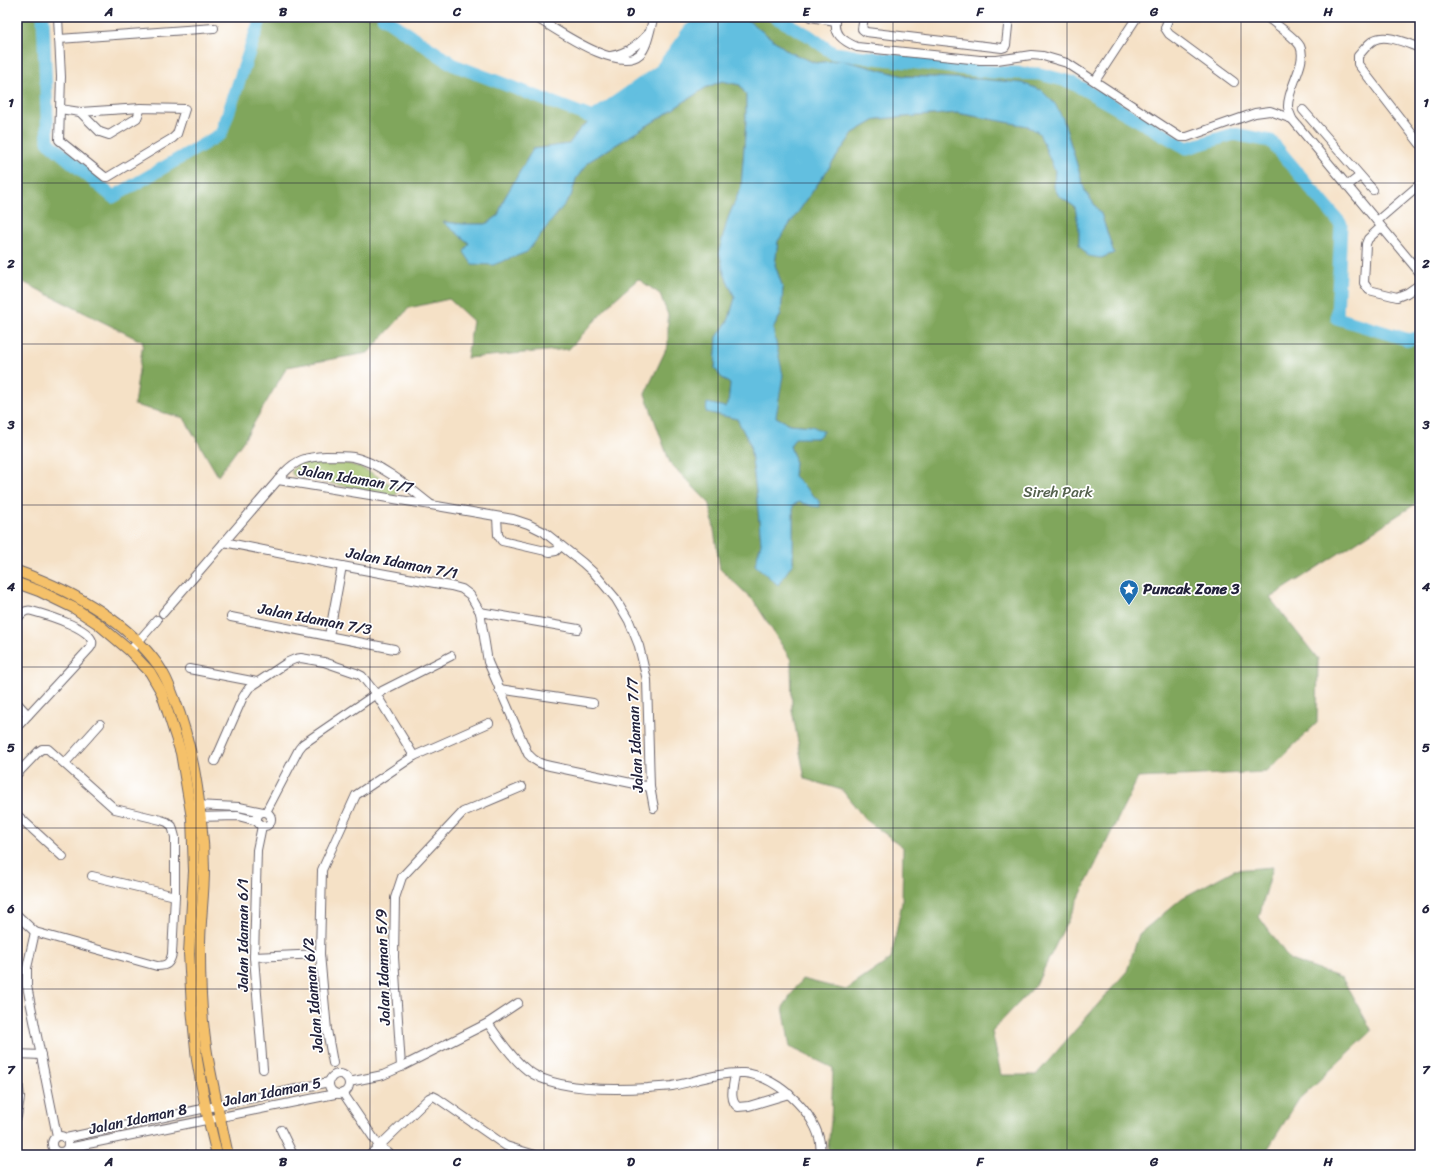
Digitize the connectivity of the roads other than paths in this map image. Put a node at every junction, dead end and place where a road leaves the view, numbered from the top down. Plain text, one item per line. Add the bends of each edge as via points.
1 (58, 17) edge
2 (535, 17) edge
3 (654, 17) edge
4 (810, 17) edge
5 (864, 17) edge
6 (1009, 17) edge
7 (1137, 17) edge
8 (1169, 17) edge
9 (1267, 17) edge
10 (836, 19) edge
11 (214, 28) dead end
12 (888, 35) junction
13 (59, 39) junction
14 (975, 46) junction
15 (1420, 48) edge
16 (886, 50) junction
17 (972, 59) junction
18 (1095, 81) junction
19 (1234, 82) dead end
20 (141, 108) junction
21 (60, 109) junction
22 (1303, 110) dead end
23 (80, 112) junction
24 (1292, 118) junction
25 (1321, 130) junction
26 (1309, 140) junction
27 (1420, 144) edge
28 (1360, 176) junction
29 (1420, 184) edge
30 (1347, 186) junction
31 (1373, 190) dead end
32 (1379, 224) junction
33 (1420, 273) edge
34 (1420, 284) edge
35 (278, 480) junction
36 (405, 485) junction
37 (399, 500) junction
38 (430, 504) junction
39 (497, 517) junction
40 (224, 542) junction
41 (561, 546) junction
42 (342, 566) junction
43 (17, 570) edge
44 (17, 583) edge
45 (480, 612) junction
46 (163, 613) dead end
47 (231, 617) dead end
48 (17, 619) edge
49 (157, 620) dead end
50 (578, 629) dead end
51 (329, 636) junction
52 (138, 642) junction
53 (394, 649) dead end
54 (130, 651) junction
55 (452, 656) dead end
56 (189, 668) dead end
57 (257, 682) junction
58 (499, 689) junction
59 (376, 694) junction
60 (17, 703) edge
61 (593, 703) dead end
62 (28, 715) junction
63 (489, 723) dead end
64 (100, 724) dead end
65 (17, 727) edge
66 (414, 756) junction
67 (215, 761) dead end
68 (65, 763) junction
69 (17, 774) edge
70 (522, 787) dead end
71 (650, 787) junction
72 (195, 805) junction
73 (654, 808) dead end
74 (264, 812) junction
75 (17, 815) edge
76 (196, 817) junction
77 (260, 824) junction
78 (63, 857) dead end
79 (92, 876) dead end
80 (175, 896) junction
81 (17, 915) edge
82 (35, 932) junction
83 (320, 954) junction
84 (254, 957) junction
85 (518, 1003) dead end
86 (488, 1023) junction
87 (17, 1054) edge
88 (41, 1055) junction
89 (334, 1063) dead end
90 (401, 1067) junction
91 (264, 1069) dead end
92 (17, 1072) edge
93 (735, 1074) junction
94 (329, 1082) junction
95 (349, 1082) junction
96 (339, 1094) junction
97 (789, 1094) junction
98 (213, 1113) junction
99 (17, 1117) edge
100 (132, 1124) junction
101 (281, 1130) dead end
102 (135, 1134) junction
103 (57, 1136) junction
104 (66, 1138) junction
105 (379, 1146) junction
106 (64, 1152) edge
107 (217, 1155) edge
108 (228, 1155) edge
109 (293, 1155) edge
110 (370, 1155) edge
111 (391, 1155) edge
112 (535, 1155) edge
113 (820, 1155) edge

1 - 13 street
2 - 3 street via 597,53 628,59 640,54 644,48
4 - 10 street
5 - 12 street via 864,31
6 - 14 street via 1005,47
7 - 18 street
8 - 19 street via 1165,28 1169,34
9 - 24 street via 1300,47 1302,59 1288,107
10 - 16 street via 838,36 846,43 857,47
11 - 13 street
12 - 14 street
12 - 16 street
13 - 21 street
14 - 17 street
15 - 27 street via 1380,37 1373,40 1358,56 1358,64
16 - 17 street
17 - 18 street via 997,60 1031,55 1043,56 1068,64
18 - 24 street via 1180,137 1187,137 1255,113 1270,111
20 - 21 street via 185,109 173,138 105,177 59,140
20 - 23 street
20 - 23 street via 137,118 109,135 100,132
21 - 23 street
22 - 25 street
24 - 26 street
25 - 26 street
25 - 28 street
26 - 30 street
28 - 30 street
28 - 31 street
29 - 32 street
30 - 32 street
32 - 33 street
32 - 34 street via 1366,244 1364,283 1369,290 1397,297
35 - 36 street, Jalan Idaman 7/7 via 298,461 331,456 366,462
35 - 37 street, Jalan Idaman 7/7
35 - 40 street, Jalan Idaman 7/7
36 - 37 street
36 - 38 street, Jalan Idaman 7/7
37 - 38 street, Jalan Idaman 7/7
38 - 39 street, Jalan Idaman 7/7
39 - 41 street, Jalan Idaman 7/7 via 528,524 544,532
39 - 41 street via 498,535 502,541 550,552
40 - 42 street, Jalan Idaman 7/1
40 - 46 street, Jalan Idaman 7/7
41 - 71 street, Jalan Idaman 7/7 via 606,585 629,621 639,646 648,698
42 - 45 street, Jalan Idaman 7/1 via 462,589 473,598
42 - 51 street
43 - 52 main road via 42,579 92,605
44 - 54 main road via 74,608
45 - 50 street
45 - 58 street, Jalan Idaman 7/1 via 486,655
47 - 51 street, Jalan Idaman 7/3
48 - 62 street via 29,610 60,619 87,633 93,640 92,645
49 - 52 street
51 - 53 street, Jalan Idaman 7/3
52 - 54 street
52 - 72 main road via 158,666 182,716 198,786
54 - 72 main road via 150,672 161,691
55 - 59 street
56 - 57 street
57 - 59 street via 288,662 301,658 324,662 356,673
57 - 67 street via 243,697
58 - 61 street
58 - 71 street, Jalan Idaman 7/1 via 528,754 535,762
59 - 66 street
59 - 74 street via 301,746
60 - 62 street
62 - 65 street
63 - 66 street, Jalan Idaman 6/2
64 - 68 street
66 - 83 street, Jalan Idaman 6/2 via 356,795 322,870
68 - 69 street via 45,748
68 - 80 street via 115,809 161,820 172,826 175,837
70 - 90 street, Jalan Idaman 5/9 via 463,812 402,878 395,898 394,957
71 - 73 street, Jalan Idaman 7/7
72 - 74 street via 239,807
72 - 76 main road
74 - 77 street via 257,816
74 - 77 street via 270,814 271,821 267,826
75 - 78 street
76 - 77 street via 238,816
76 - 98 main road via 204,871 200,953 202,1007
77 - 84 street, Jalan Idaman 6/1
79 - 80 street
80 - 82 street via 171,960 163,966
81 - 82 street
82 - 88 street via 27,986
83 - 84 street
83 - 89 street, Jalan Idaman 6/2 via 327,1030
84 - 91 street, Jalan Idaman 6/1
85 - 86 street
86 - 90 street
86 - 93 street via 496,1036 527,1070 547,1080 584,1088 629,1089 671,1086 715,1075
87 - 88 street
88 - 103 street
90 - 95 street via 384,1075
92 - 99 street via 20,1096
93 - 97 street via 759,1076 773,1082
93 - 97 street via 733,1098 734,1104 738,1107
94 - 95 street via 333,1076 339,1074 345,1076
94 - 96 street via 330,1089
94 - 98 street, Jalan Idaman 5
95 - 96 street via 348,1089
96 - 98 street, Jalan Idaman 5
96 - 105 street
97 - 113 street via 808,1115 817,1132
98 - 100 street, Jalan Idaman 8
98 - 102 street, Jalan Idaman 8
98 - 107 main road
98 - 108 main road
100 - 102 street
100 - 104 street, Jalan Idaman 8
101 - 109 street
102 - 106 street, Jalan Idaman 8
103 - 104 street
103 - 106 street via 52,1142 52,1147 56,1151
104 - 106 street via 68,1143
105 - 110 street
105 - 111 street
105 - 112 street via 433,1096 506,1146

